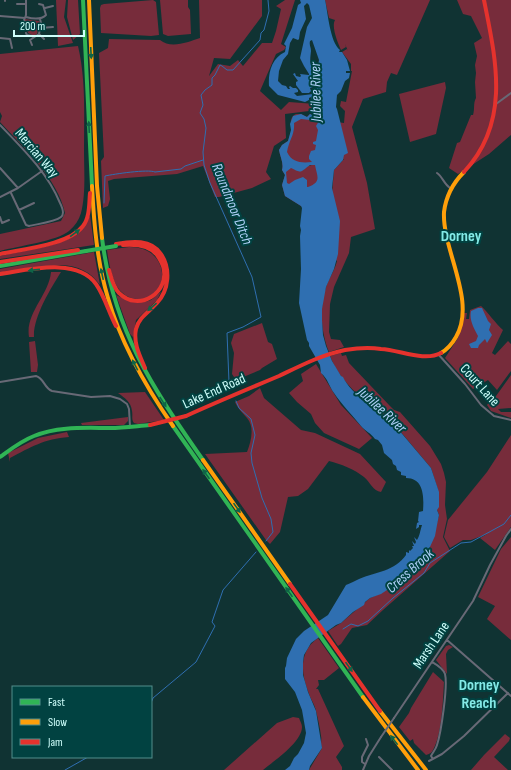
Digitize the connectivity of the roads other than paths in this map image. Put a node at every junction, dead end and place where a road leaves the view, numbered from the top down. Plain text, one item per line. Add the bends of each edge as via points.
1 (26, 0) edge
2 (83, 0) edge
3 (88, 0) edge
4 (484, 0) edge
5 (17, 4) dead end
6 (26, 4) junction
7 (39, 4) dead end
8 (53, 6) dead end
9 (45, 8) junction
10 (0, 16) edge
11 (25, 18) junction
12 (40, 19) junction
13 (25, 27) dead end
14 (53, 27) dead end
15 (40, 28) junction
16 (26, 33) dead end
17 (39, 34) junction
18 (34, 37) junction
19 (0, 38) edge
20 (44, 39) dead end
21 (32, 45) dead end
22 (12, 48) dead end
23 (511, 93) edge
24 (497, 97) junction
25 (502, 99) junction
26 (496, 104) junction
27 (0, 125) edge
28 (91, 166) junction
29 (0, 168) edge
30 (42, 171) junction
31 (436, 173) dead end
32 (18, 188) junction
33 (450, 188) junction
34 (11, 193) junction
35 (0, 197) edge
36 (34, 203) dead end
37 (19, 210) junction
38 (0, 217) edge
39 (9, 220) dead end
40 (116, 245) junction
41 (85, 250) junction
42 (0, 254) edge
43 (104, 258) junction
44 (0, 262) edge
45 (0, 266) edge
46 (0, 274) edge
47 (122, 338) junction
48 (438, 354) junction
49 (0, 382) edge
50 (151, 384) junction
51 (511, 420) edge
52 (130, 428) junction
53 (0, 457) edge
54 (511, 529) edge
55 (447, 640) junction
56 (432, 662) junction
57 (508, 693) junction
58 (511, 696) edge
59 (366, 739) dead end
60 (379, 757) dead end
61 (433, 759) junction
62 (429, 761) dead end
63 (366, 764) junction
64 (363, 770) edge
65 (392, 770) edge
66 (418, 770) edge
67 (426, 770) edge

1 - 6 street
28 -> 2 main road
3 -> 43 main road via 98,204
4 - 24 main road via 493,42
5 - 6 street
6 - 11 street
7 - 9 street
8 - 9 street
9 - 12 street via 46,15
10 - 11 street
11 - 12 street
11 - 13 street
12 - 15 street
14 - 15 street
15 - 17 street
16 - 18 street
17 - 18 street
17 - 20 street
18 - 21 street via 30,40
19 - 22 street via 10,38
23 - 25 street
24 - 25 street
24 - 26 main road
25 - 26 street
26 - 33 main road via 480,151
27 - 30 street, Mercian Way
42 -> 28 main road via 61,241 78,231 89,212
47 -> 28 main road via 108,298 99,258
29 - 32 street
30 - 32 street
30 - 37 street, Mercian Way via 63,209 62,217 29,226
31 - 33 street
32 - 34 street
33 - 48 main road via 444,223 463,301 456,338
34 - 35 street
34 - 37 street
36 - 37 street
38 - 39 street via 2,223
40 - 41 main road, bridge
40 - 43 main road via 147,247 156,254 163,265 165,275 156,294 140,301 130,300 122,295 114,284
40 -> 50 main road via 137,241 147,243 159,251 166,265 168,279 163,294 141,318 135,333 136,347
41 - 44 main road
41 - 45 main road
43 - 50 main road via 120,317
47 -> 46 main road via 99,288 83,272 63,267
66 -> 47 main road via 384,726 157,404
48 - 51 street, Court Lane via 481,405 494,416
48 - 52 main road, Lake End Road, bridge via 421,356 367,348 332,353 186,416
49 - 52 street via 36,376 52,391 91,397 116,397 127,404
50 -> 67 main road via 387,721
52 - 53 main road, Lake End Road via 81,427 45,432 17,444
54 - 55 street, Marsh Lane via 473,601
55 - 56 street, Marsh Lane
55 - 57 street
56 - 61 street via 443,671 446,683 441,732
56 - 63 street, Marsh Lane, bridge via 381,737
57 - 58 street
57 - 61 street via 464,736
59 - 63 street via 368,745 362,760
60 - 65 street
61 - 62 street
63 - 64 street, Marsh Lane

